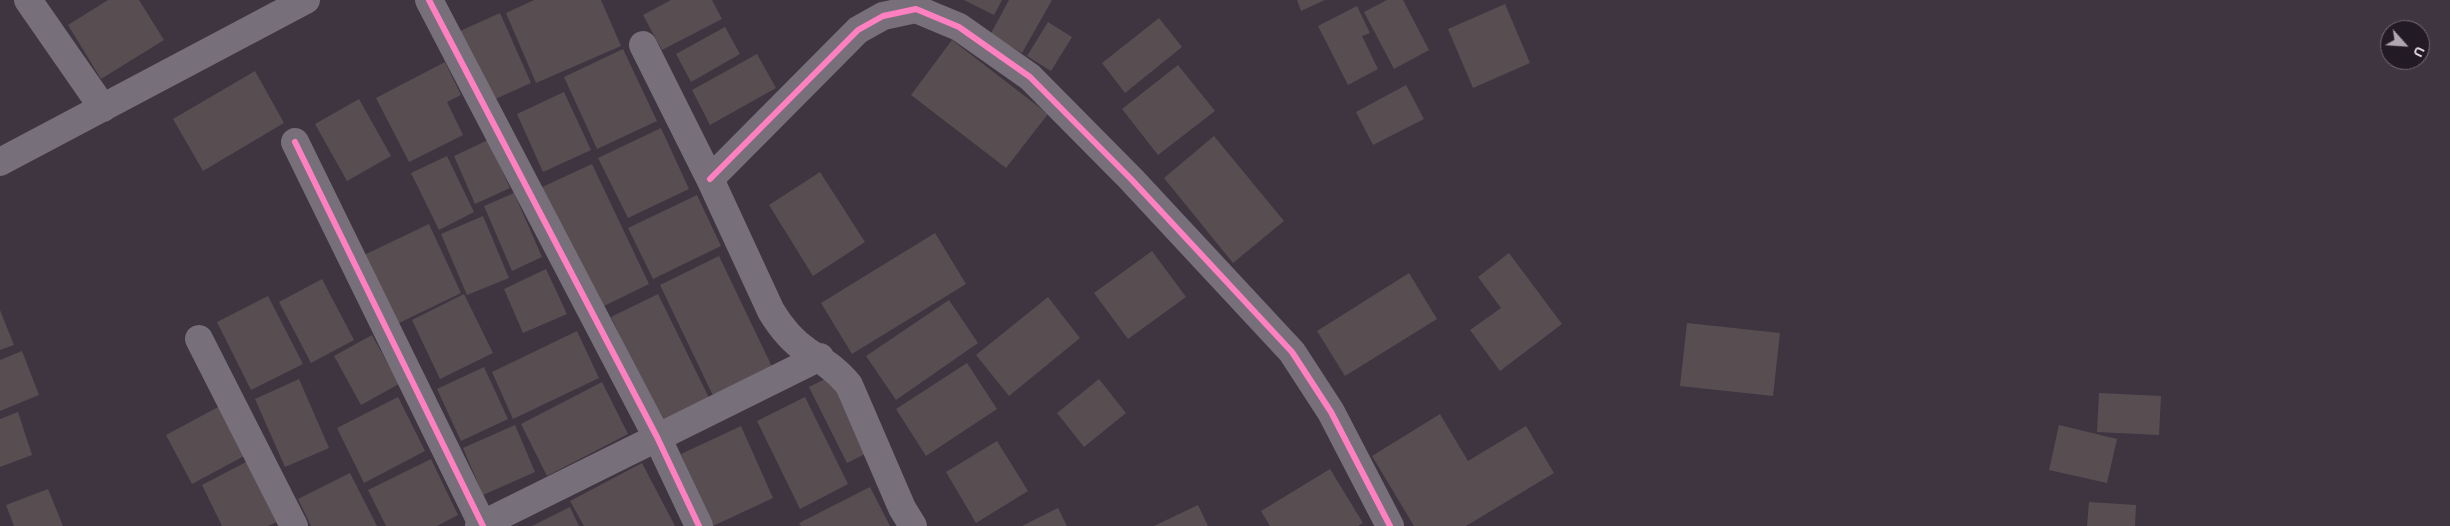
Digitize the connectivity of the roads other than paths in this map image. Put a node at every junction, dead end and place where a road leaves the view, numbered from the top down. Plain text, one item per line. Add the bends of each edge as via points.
1 (28, 0) edge
2 (306, 0) edge
3 (430, 0) edge
4 (643, 45) dead end
5 (103, 108) junction
6 (295, 142) dead end
7 (0, 162) edge
8 (710, 179) junction
9 (199, 340) dead end
10 (820, 357) junction
11 (657, 437) junction
12 (482, 525) edge
13 (294, 526) edge
14 (699, 526) edge
15 (913, 526) edge
16 (1390, 526) edge

1 - 5 street
2 - 5 street
3 - 11 street
4 - 8 street
5 - 7 street
6 - 12 street
8 - 10 street via 771,311 781,327
8 - 16 street via 858,30 883,16 916,9 959,28 1030,77 1131,179 1292,352 1331,412
9 - 13 street
10 - 11 street
10 - 15 street via 849,385 902,508
11 - 12 street
11 - 14 street

